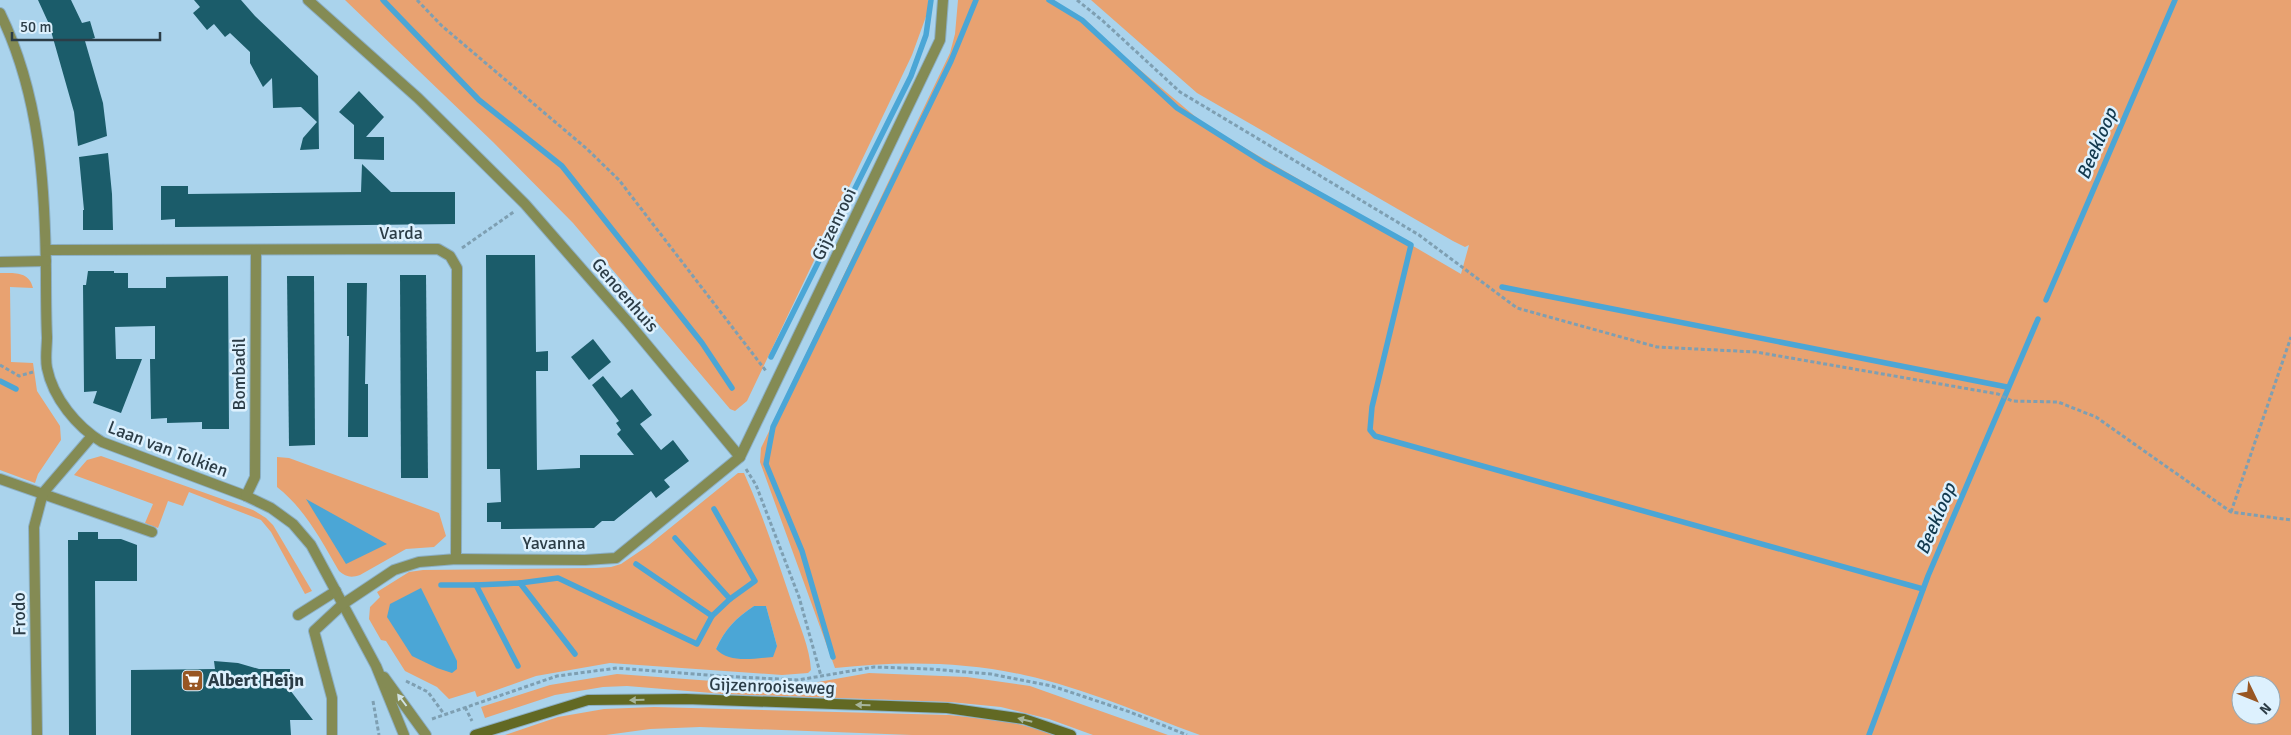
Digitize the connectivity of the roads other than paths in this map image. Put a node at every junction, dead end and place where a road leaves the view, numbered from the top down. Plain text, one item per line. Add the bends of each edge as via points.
1 (308, 0) edge
2 (942, 0) edge
3 (0, 13) edge
4 (256, 250) junction
5 (46, 255) junction
6 (0, 262) edge
7 (92, 436) junction
8 (740, 457) junction
9 (0, 479) edge
10 (42, 493) junction
11 (246, 496) junction
12 (152, 532) dead end
13 (456, 559) junction
14 (336, 591) junction
15 (343, 604) junction
16 (298, 615) dead end
17 (376, 666) junction
18 (37, 735) edge
19 (332, 735) edge
20 (404, 735) edge
21 (426, 735) edge
22 (475, 735) edge
23 (1071, 735) edge

1 - 8 street, Genoenhuis via 418,98 525,204
2 - 8 street, Gijzenrooi via 940,40
3 - 5 street, Laan van Tolkien via 34,110 42,159
4 - 5 street, Varda
4 - 11 street, Bombadil via 255,477
4 - 13 street, Varda via 438,249 450,256 457,268
5 - 6 street, Varda
5 - 7 street, Laan van Tolkien via 47,367 58,396
7 - 10 street, Frodo
7 - 11 street, Laan van Tolkien via 116,449
8 - 13 street, Yavanna via 616,558
9 - 10 street
10 - 12 street
10 - 18 street, Frodo via 34,527
11 - 14 street, Laan van Tolkien via 272,508 293,524 311,545
13 - 15 street, Yavanna via 419,562 394,570
14 - 15 street, Laan van Tolkien
14 - 16 street
15 - 17 street, Laan van Tolkien
15 - 19 street, Yavanna via 314,631 332,698
17 - 20 street, Laan van Tolkien
21 -> 17 street, Laan van Tolkien
23 -> 22 main road, Gijzenrooiseweg via 1024,719 948,708 686,699 588,700

